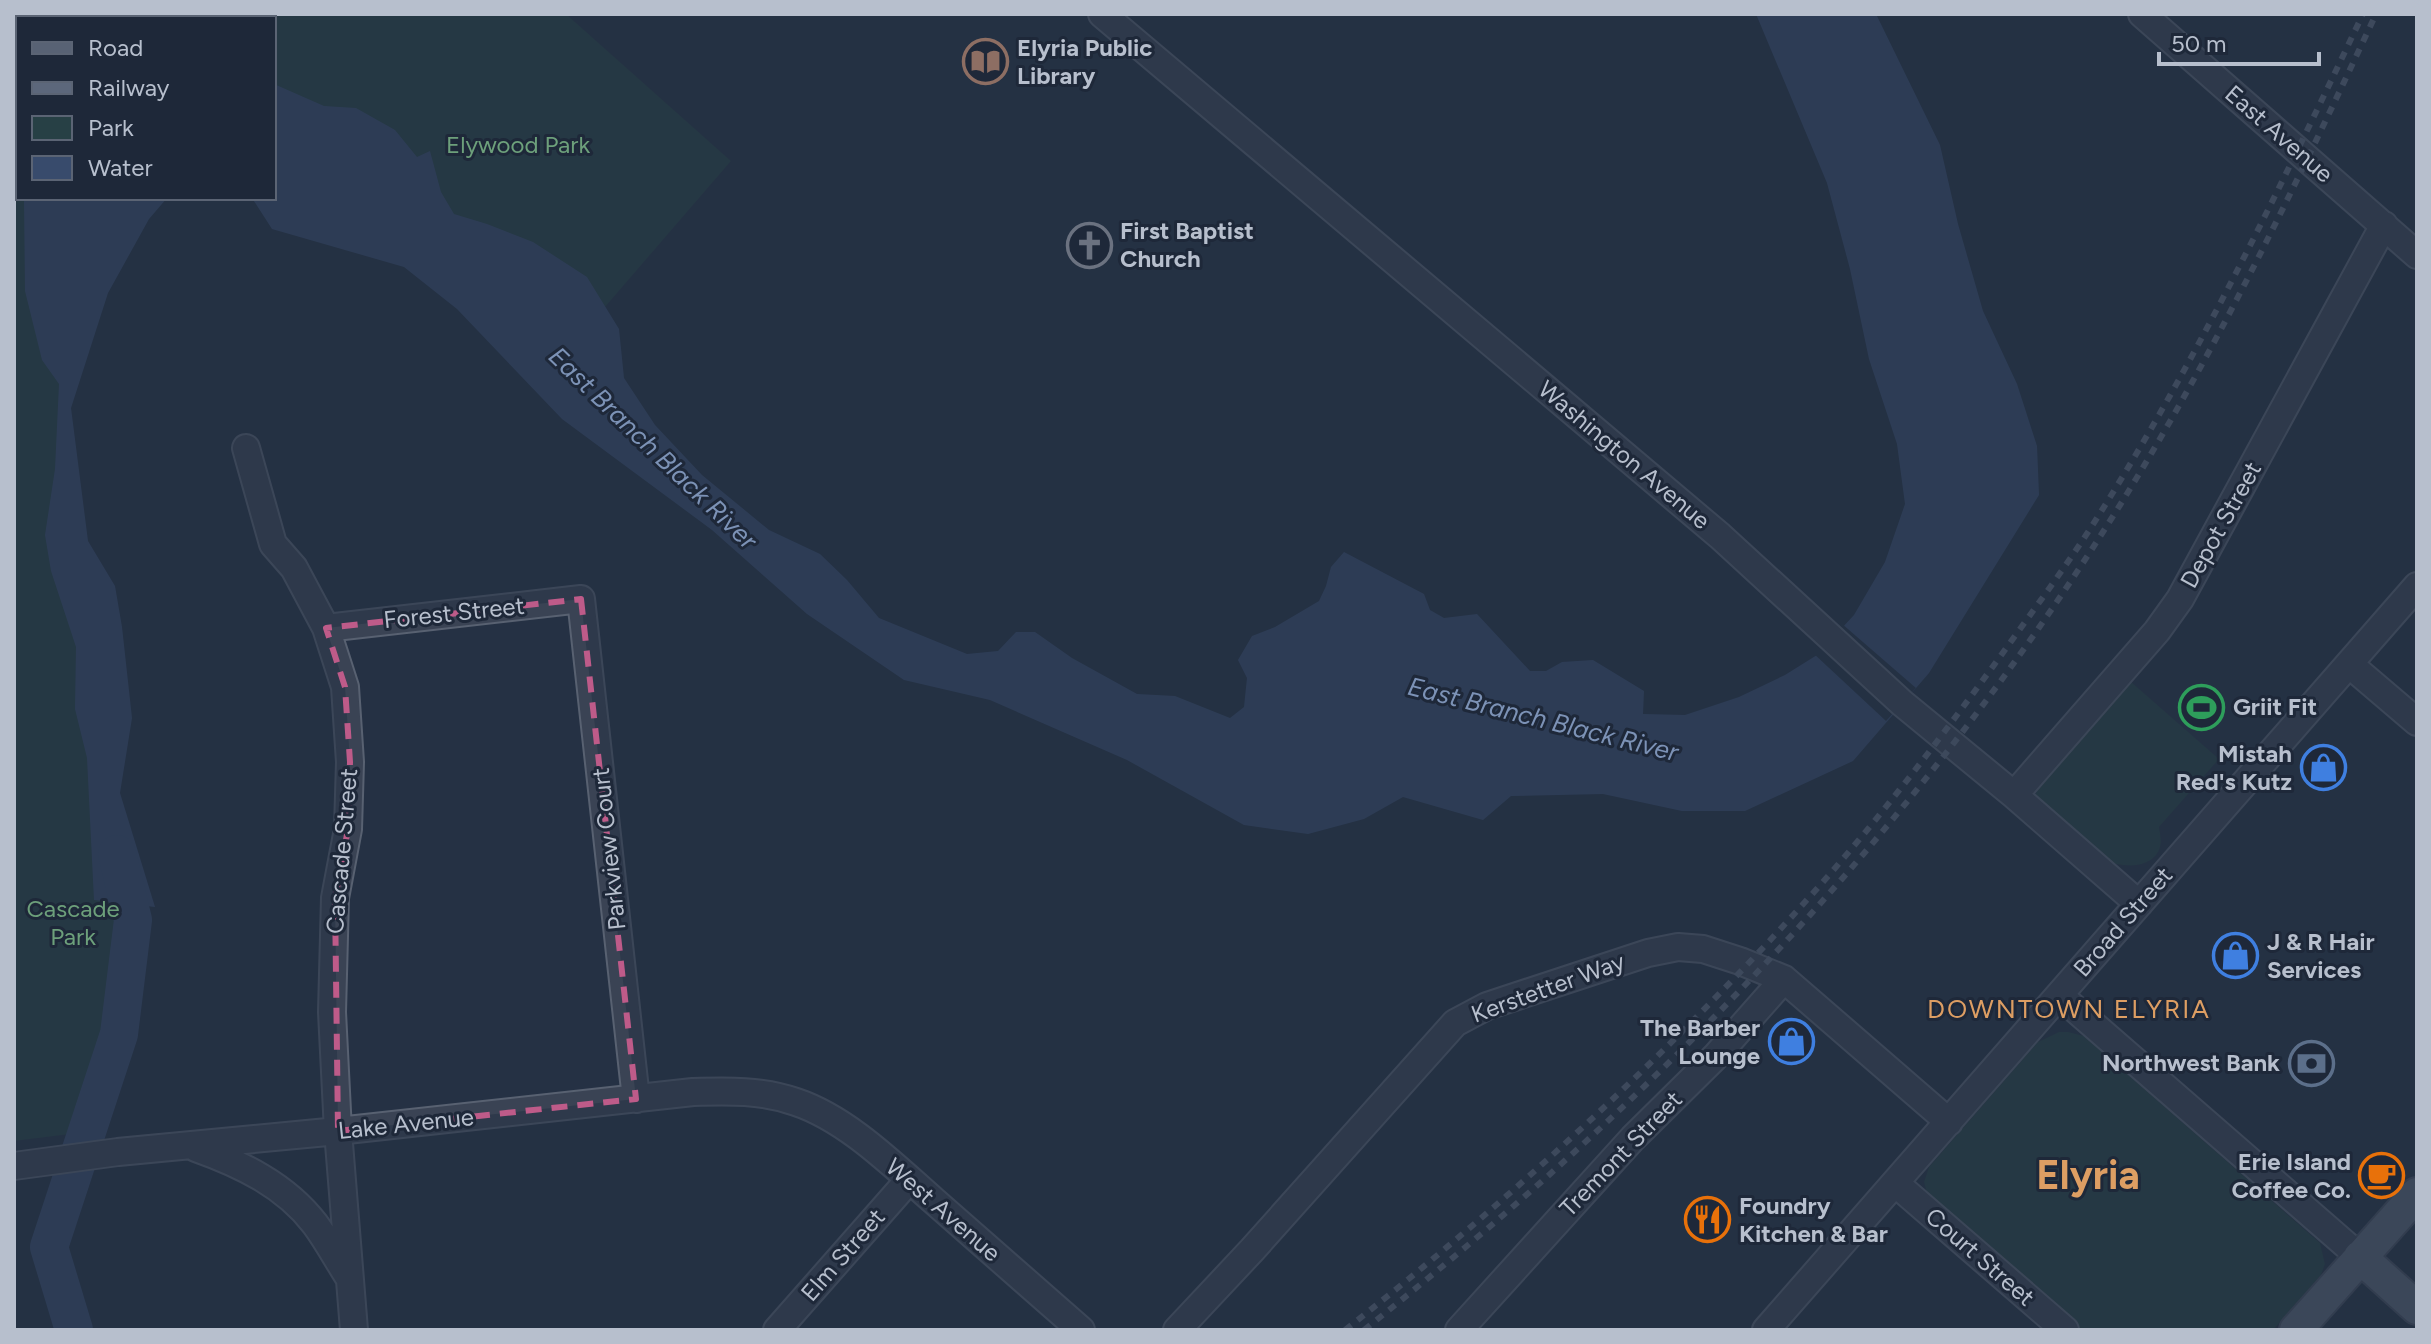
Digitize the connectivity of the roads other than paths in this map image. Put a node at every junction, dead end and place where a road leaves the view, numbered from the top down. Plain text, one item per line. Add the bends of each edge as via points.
1 (1102, 14) edge
2 (2142, 14) edge
3 (2384, 225) junction
4 (2415, 249) edge
5 (246, 448) dead end
6 (2417, 586) edge
7 (581, 599) joint
8 (326, 628) junction
9 (2349, 664) junction
10 (2417, 722) edge
11 (2014, 795) junction
12 (2139, 904) junction
13 (1784, 979) junction
14 (2059, 995) junction
15 (636, 1099) junction
16 (798, 1102) joint
17 (1949, 1122) junction
18 (338, 1131) junction
19 (189, 1145) junction
20 (14, 1166) edge
21 (909, 1180) junction
22 (1895, 1183) junction
23 (2417, 1194) edge
24 (2360, 1257) junction
25 (350, 1279) junction
26 (2417, 1308) edge
27 (354, 1330) edge
28 (777, 1330) edge
29 (1081, 1330) edge
30 (1177, 1330) edge
31 (1459, 1330) edge
32 (1766, 1330) edge
33 (2065, 1330) edge
34 (2296, 1330) edge

1 - 11 street, Washington Avenue via 1749,562 1902,703
2 - 3 street, East Avenue
3 - 4 street, East Avenue
3 - 11 street, Depot Street via 2180,599
5 - 8 street, Cascade Street via 273,544 294,568
6 - 9 street, Broad Street
7 - 8 street, Forest Street
7 - 15 street, Parkview Court
8 - 18 street, Cascade Street via 345,687 350,762 348,829 335,898 332,1012
9 - 10 street
9 - 12 street, Broad Street
11 - 12 street, Washington Avenue
12 - 14 street, Broad Street
13 - 17 street, Kerstetter Way
13 - 30 street, Kerstetter Way via 1703,949 1678,947 1589,971 1466,1016
13 - 31 street, Tremont Street
14 - 17 street, Broad Street
14 - 24 street
15 - 16 street, Lake Avenue via 745,1091
15 - 18 street, Lake Avenue
16 - 21 street, West Avenue via 836,1120
17 - 22 street, Broad Street
18 - 19 street, Lake Avenue
18 - 25 street, Cascade Street
19 - 20 street, Lake Avenue
19 - 25 street via 240,1164 288,1197 314,1222
21 - 28 street, Elm Street
21 - 29 street, West Avenue
22 - 32 street, Broad Street
22 - 33 street, Court Street
23 - 24 main road
24 - 26 main road
24 - 34 main road
25 - 27 street, Cascade Street

